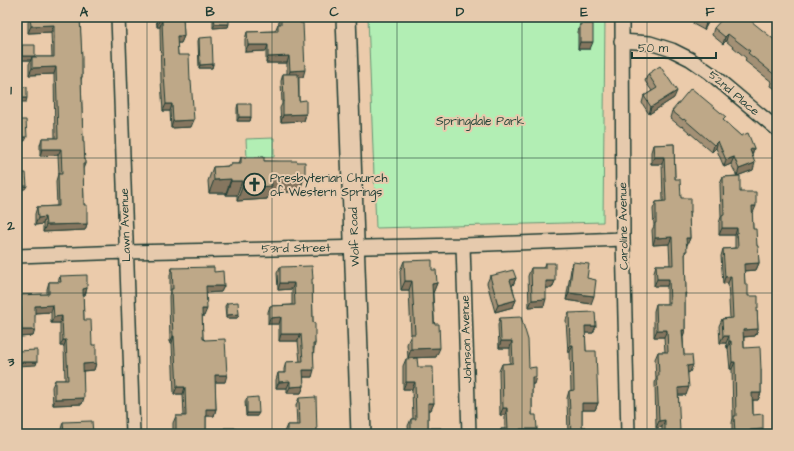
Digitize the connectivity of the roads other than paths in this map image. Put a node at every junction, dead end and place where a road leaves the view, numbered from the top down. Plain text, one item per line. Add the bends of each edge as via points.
1 (118, 17) edge
2 (346, 17) edge
3 (622, 17) edge
4 (621, 41) junction
5 (777, 129) edge
6 (622, 239) junction
7 (463, 245) junction
8 (354, 247) junction
9 (126, 252) junction
10 (17, 256) edge
11 (133, 434) edge
12 (362, 434) edge
13 (469, 434) edge
14 (628, 434) edge

1 - 9 street, Lawn Avenue
2 - 8 main road, Wolf Road
3 - 4 street, Caroline Avenue
4 - 5 street, 52nd Place via 650,44 672,50 690,59
4 - 6 street, Caroline Avenue
6 - 7 street, 53rd Street
6 - 14 street, Caroline Avenue
7 - 8 street, 53rd Street
7 - 13 street, Johnson Avenue
8 - 9 street, 53rd Street
8 - 12 main road, Wolf Road
9 - 10 street, 53rd Street
9 - 11 street, Lawn Avenue

